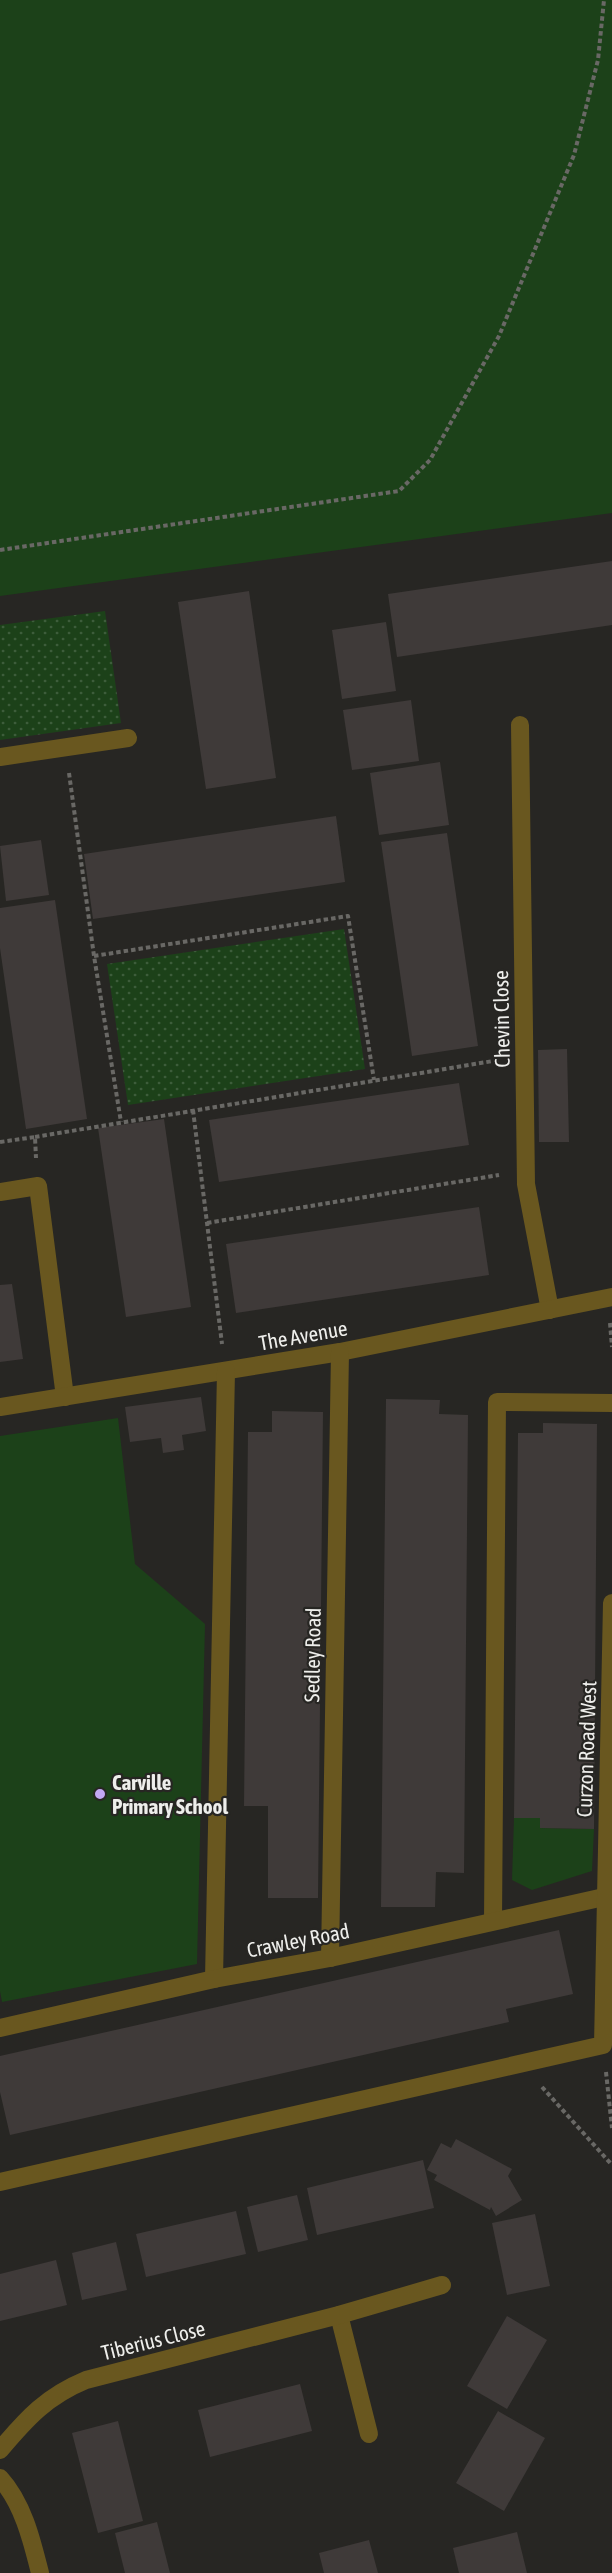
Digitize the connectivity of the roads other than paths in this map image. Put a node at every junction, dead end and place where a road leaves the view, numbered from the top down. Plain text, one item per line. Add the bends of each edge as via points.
1 (520, 725) dead end
2 (128, 738) dead end
3 (0, 757) edge
4 (0, 1192) edge
5 (612, 1297) edge
6 (550, 1310) junction
7 (340, 1352) junction
8 (226, 1371) junction
9 (65, 1397) junction
10 (612, 1402) edge
11 (0, 1407) edge
12 (612, 1603) edge
13 (604, 1897) junction
14 (493, 1922) junction
15 (330, 1958) junction
16 (214, 1979) junction
17 (0, 2028) edge
18 (0, 2182) edge
19 (442, 2285) dead end
20 (339, 2315) junction
21 (369, 2434) dead end
22 (0, 2450) edge
23 (0, 2478) edge
24 (40, 2573) edge

1 - 6 street, Chevin Close via 526,1184
2 - 3 street
4 - 9 street via 38,1186
5 - 6 street, The Avenue
6 - 7 street, The Avenue
7 - 8 street, The Avenue
7 - 15 street, Sedley Road
8 - 9 street, The Avenue
8 - 16 street
9 - 11 street, The Avenue
10 - 14 street via 497,1402
12 - 13 street, Curzon Road West
13 - 14 street, Crawley Road
13 - 18 street, Curzon Road West via 603,2045
14 - 15 street, Crawley Road
15 - 16 street, Crawley Road
16 - 17 street, Crawley Road
19 - 20 street, Tiberius Close
20 - 21 street
20 - 22 street, Tiberius Close via 86,2380 39,2406
23 - 24 street via 16,2502

